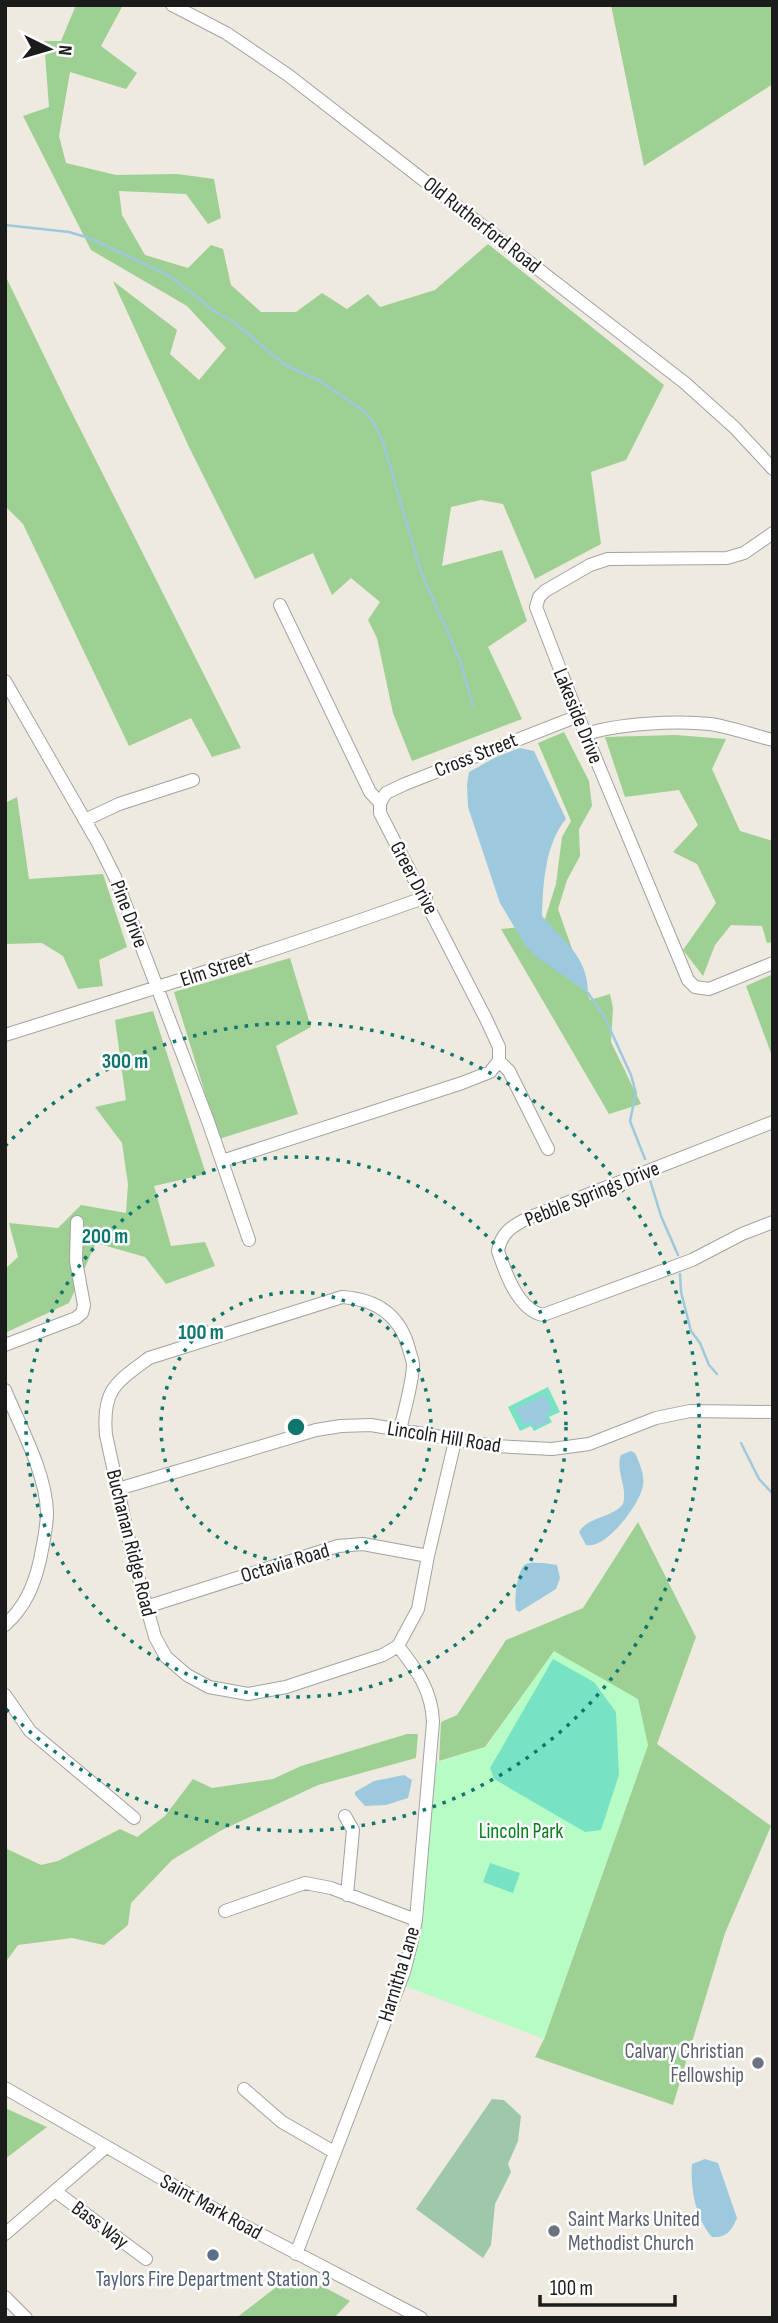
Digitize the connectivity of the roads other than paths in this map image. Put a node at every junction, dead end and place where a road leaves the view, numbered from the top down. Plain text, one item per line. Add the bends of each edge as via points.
1 (172, 5) edge
2 (773, 469) edge
3 (773, 533) edge
4 (280, 606) dead end
5 (5, 681) edge
6 (578, 716) junction
7 (586, 734) junction
8 (773, 740) edge
9 (193, 780) dead end
10 (380, 803) junction
11 (85, 820) junction
12 (425, 897) junction
13 (773, 963) edge
14 (157, 988) junction
15 (5, 1035) edge
16 (499, 1061) junction
17 (773, 1122) edge
18 (548, 1149) dead end
19 (222, 1161) junction
20 (77, 1222) dead end
21 (773, 1222) edge
22 (249, 1240) dead end
23 (5, 1345) edge
24 (5, 1390) edge
25 (773, 1412) edge
26 (400, 1430) junction
27 (455, 1441) junction
28 (118, 1489) junction
29 (428, 1556) junction
30 (146, 1607) junction
31 (5, 1625) edge
32 (398, 1646) junction
33 (5, 1695) edge
34 (345, 1816) dead end
35 (134, 1818) dead end
36 (347, 1895) junction
37 (225, 1911) dead end
38 (416, 1920) junction
39 (5, 2088) edge
40 (244, 2090) dead end
41 (106, 2147) junction
42 (334, 2152) junction
43 (55, 2191) junction
44 (5, 2234) edge
45 (296, 2254) junction
46 (146, 2259) dead end
47 (5, 2297) edge
48 (26, 2318) edge
49 (421, 2318) edge

1 - 2 street, Old Rutherford Road via 246,46 339,114 685,383
3 - 6 street, Lakeside Drive via 744,553 727,558 598,561 542,594 537,612
4 - 10 street, Greer Drive via 370,792
5 - 11 street, Pine Drive
6 - 7 street, Lakeside Drive
6 - 10 street, Cross Street via 405,784 386,793
7 - 8 street via 604,728 695,723
7 - 13 street, Lakeside Drive via 691,984 709,989
9 - 11 street
10 - 12 street, Greer Drive via 380,813
11 - 14 street, Pine Drive via 114,877
12 - 14 street, Elm Street
12 - 16 street, Greer Drive via 499,1047
14 - 15 street, Elm Street
14 - 19 street, Pine Drive
16 - 18 street, Greer Drive via 509,1070
16 - 19 street via 490,1072 462,1083
17 - 21 street, Pebble Springs Drive via 528,1218 503,1235 498,1251 525,1305 543,1315 692,1260
19 - 22 street, Pine Drive
20 - 23 street via 82,1313
24 - 31 street via 40,1478 47,1511 34,1581 19,1611
25 - 27 street, Lincoln Hill Road via 690,1410 589,1444 552,1449
26 - 27 street, Lincoln Hill Road
26 - 28 street, Lincoln Hill Road via 371,1425 316,1430
26 - 28 street, Buchanan Ridge Road via 413,1365 397,1320 359,1298 342,1297 149,1358 128,1374 111,1390 104,1412
27 - 29 street
28 - 30 street, Buchanan Ridge Road
29 - 30 street, Octavia Road via 363,1544 338,1546
29 - 32 street via 418,1609
30 - 32 street, Buchanan Ridge Road via 166,1657 209,1687 231,1692 248,1694 286,1687 383,1656
32 - 38 street, Harnitha Lane via 421,1676 433,1708
33 - 35 street via 30,1731
34 - 36 street via 353,1830
36 - 37 street via 305,1884
36 - 38 street
38 - 42 street, Harnitha Lane via 404,1972
39 - 41 street, Saint Mark Road
40 - 42 street via 282,2122
41 - 43 street
41 - 45 street, Saint Mark Road
42 - 45 street, Harnitha Lane
43 - 44 street
43 - 46 street, Bass Way
45 - 49 street, Saint Mark Road
47 - 48 street

